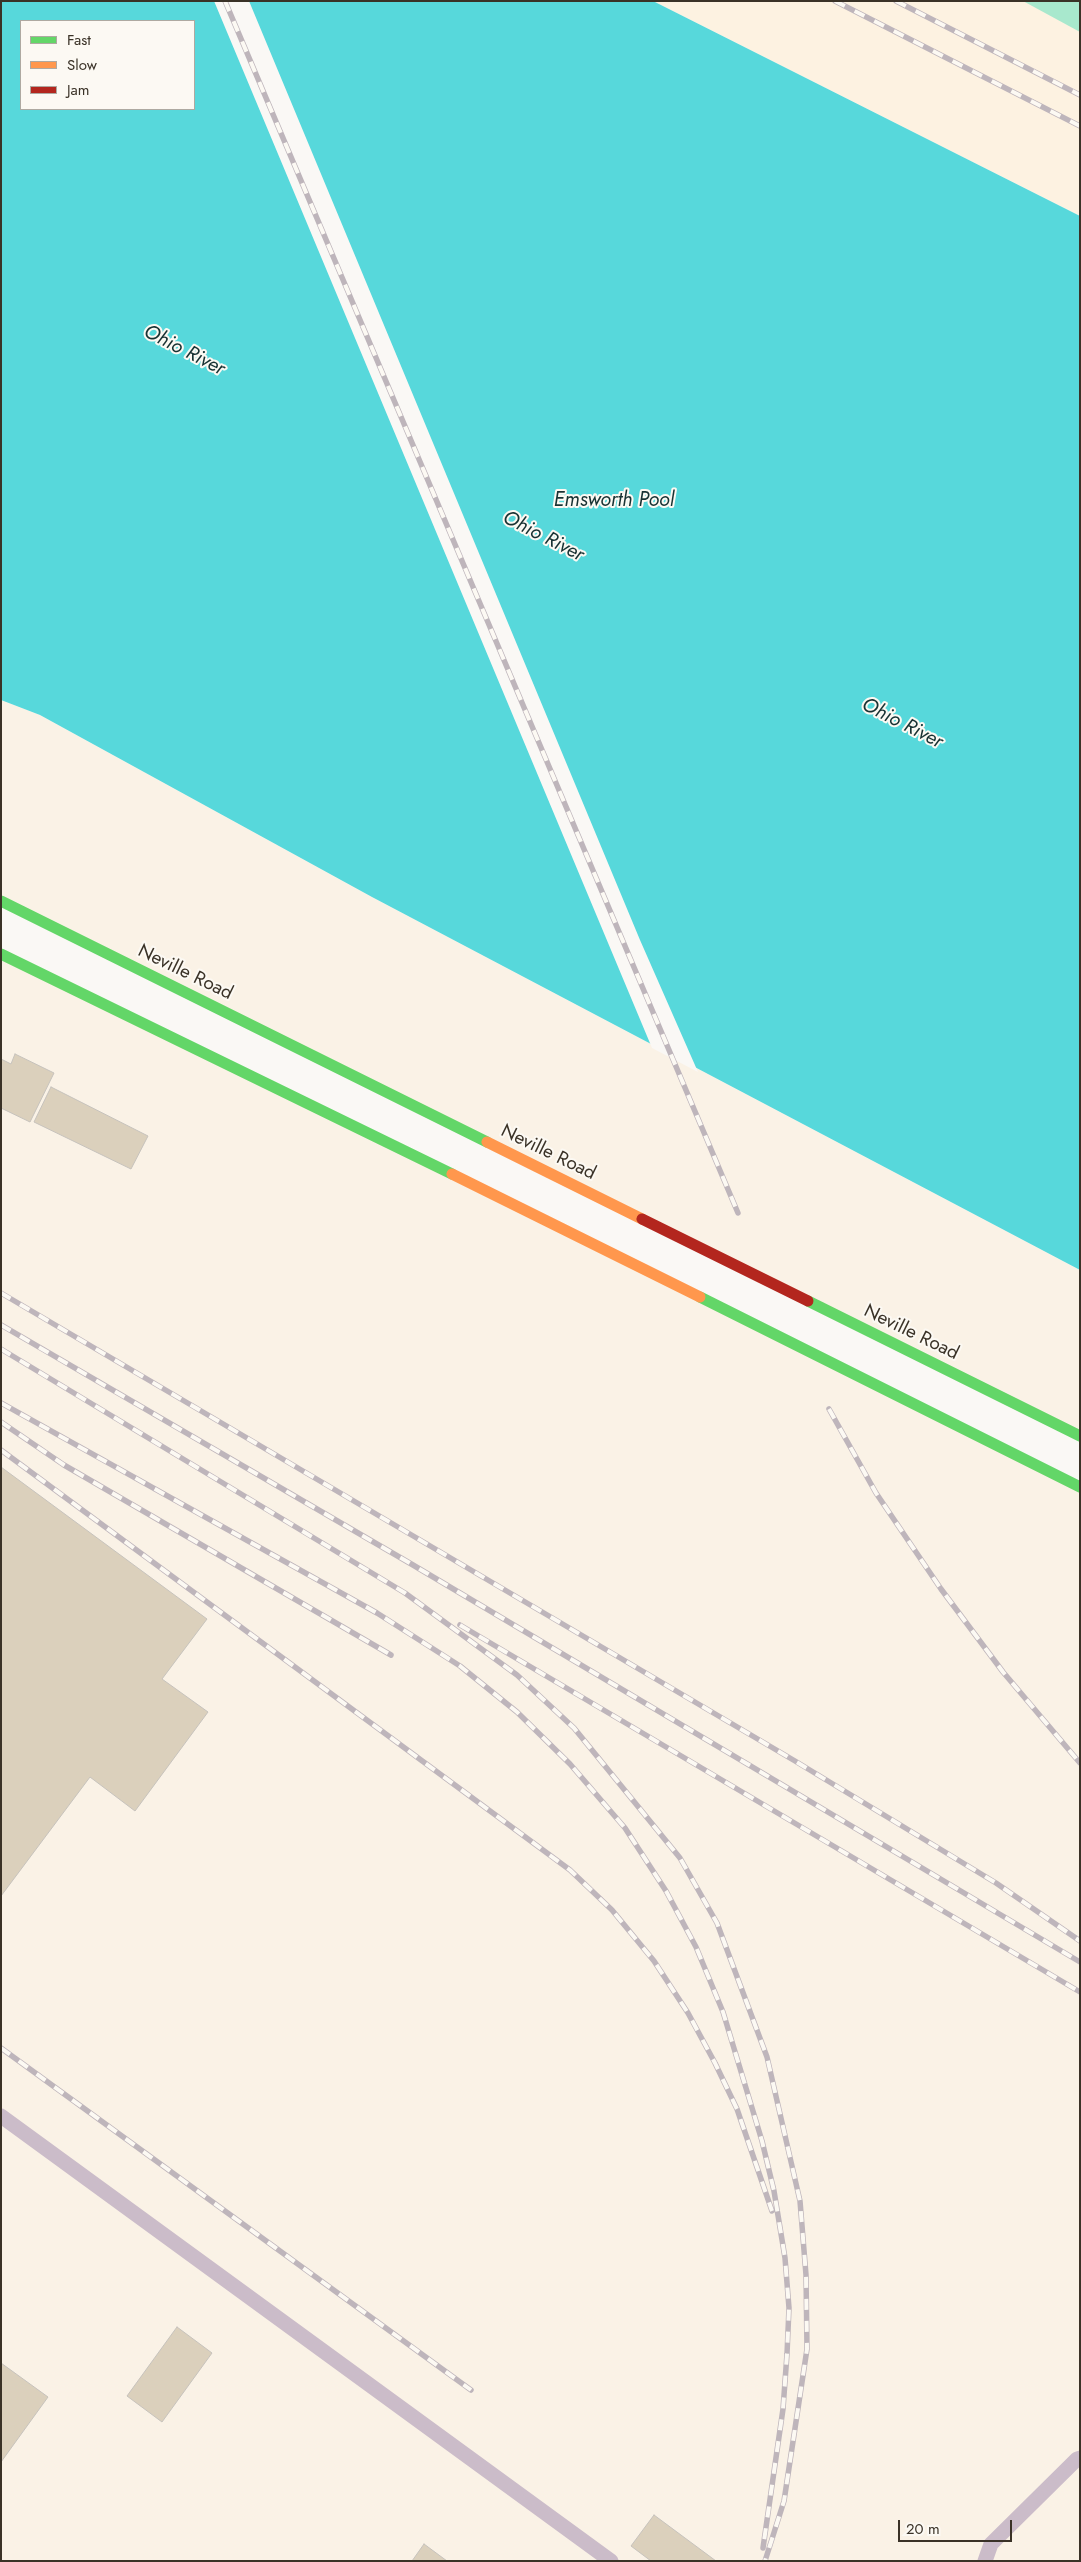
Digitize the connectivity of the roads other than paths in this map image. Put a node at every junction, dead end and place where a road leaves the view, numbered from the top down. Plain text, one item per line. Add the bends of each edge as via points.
1 (1, 901) edge
2 (1, 954) edge
3 (1080, 1436) edge
4 (1080, 1487) edge
5 (1, 2116) edge
6 (1080, 2458) edge
7 (611, 2561) edge
8 (985, 2561) edge

1 - 3 main road, Neville Road
2 - 4 main road via 341,1118
5 - 7 lane
6 - 8 lane via 991,2544

